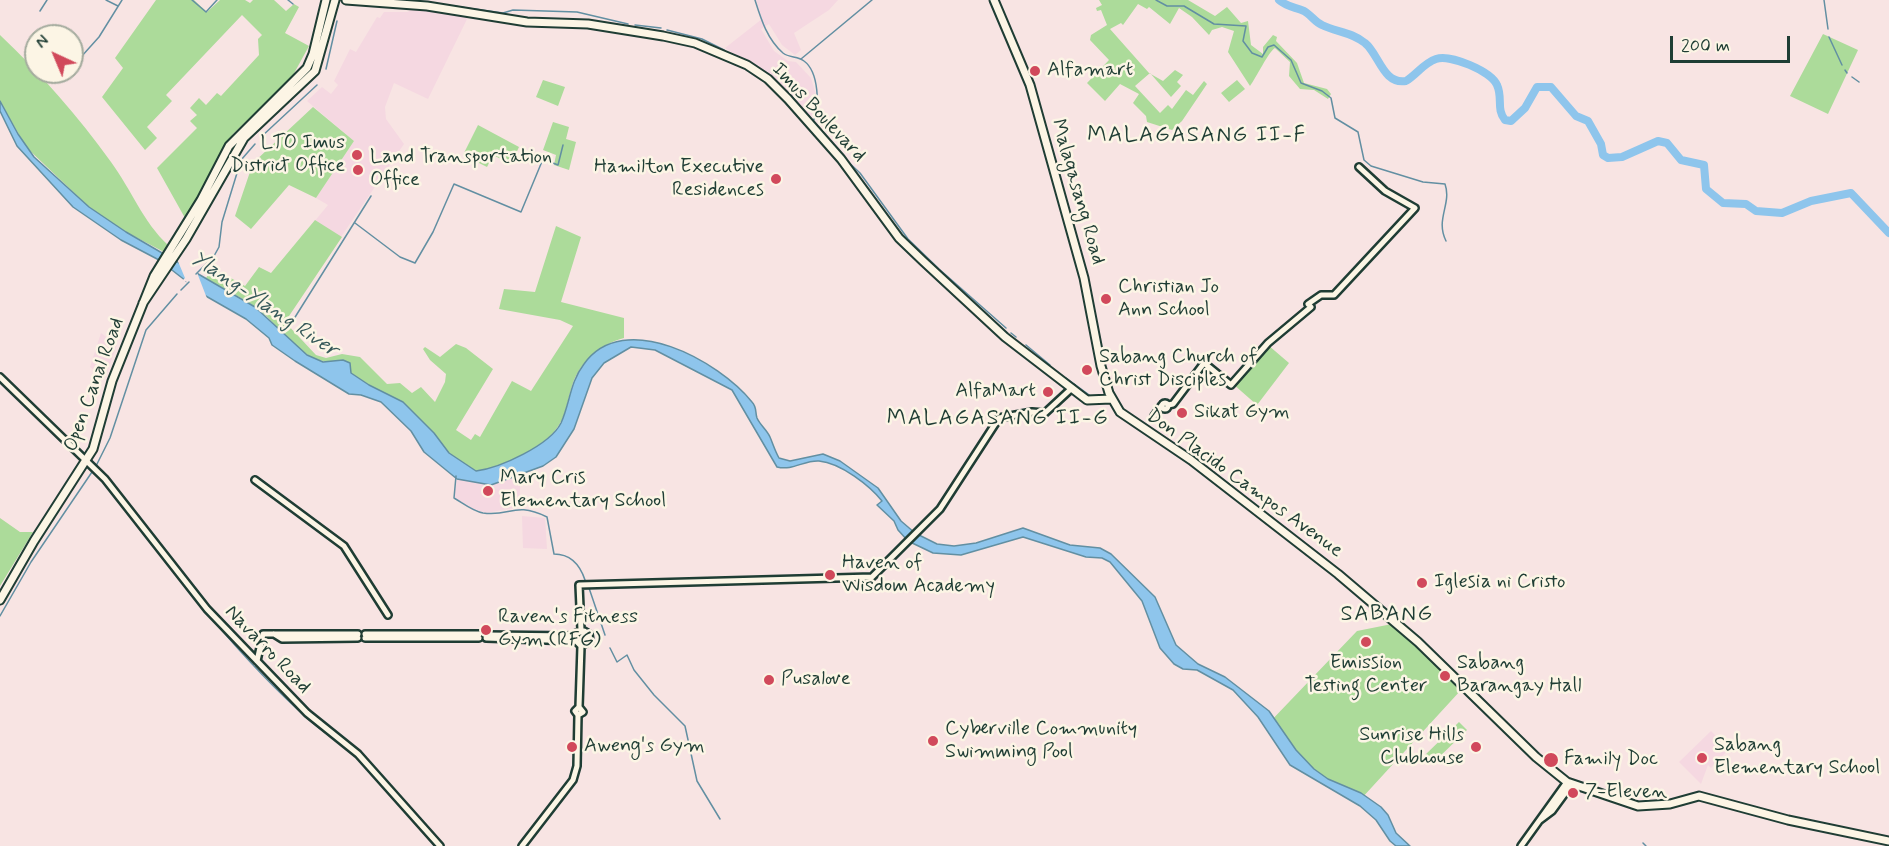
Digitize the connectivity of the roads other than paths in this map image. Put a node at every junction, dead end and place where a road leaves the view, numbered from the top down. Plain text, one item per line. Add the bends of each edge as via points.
1 (326, 0) edge
2 (335, 0) edge
3 (346, 0) edge
4 (994, 0) edge
5 (311, 69) junction
6 (1359, 167) dead end
7 (177, 248) junction
8 (0, 377) edge
9 (1072, 388) junction
10 (1111, 399) junction
11 (1164, 406) dead end
12 (87, 461) junction
13 (255, 480) dead end
14 (0, 600) edge
15 (388, 615) dead end
16 (581, 630) junction
17 (574, 638) junction
18 (581, 646) junction
19 (256, 661) junction
20 (1569, 783) junction
21 (1889, 841) edge
22 (440, 846) edge
23 (522, 846) edge
24 (1521, 846) edge

1 - 5 main road
2 - 5 main road, Open Canal Road
3 - 9 main road, Imus Boulevard via 427,6 527,22 588,24 663,36 747,65 768,79 841,159 899,238 989,324
4 - 10 main road, Malagasang Road via 1030,85 1084,278 1099,360
5 - 7 main road, Open Canal Road via 244,138
5 - 7 main road, Open Canal Road via 229,146
6 - 11 street via 1385,192 1415,208 1334,295 1321,295 1268,343 1231,385 1204,363 1173,404
7 - 12 main road, Open Canal Road via 145,294
8 - 12 street, Navarro Road
9 - 10 main road, Imus Boulevard via 1089,401
9 - 16 street via 1045,413 999,418 940,509 873,577 579,585
10 - 20 main road, Don Placido Campos Avenue via 1122,415 1191,460 1338,574 1418,642 1536,757
12 - 14 main road, Open Canal Road
12 - 19 street, Navarro Road via 200,601
13 - 15 street via 344,546
16 - 17 street
16 - 18 street via 589,634 590,641
17 - 18 street
17 - 19 street via 486,636 482,632 479,636 282,639 273,633 263,634
18 - 23 street via 579,707 583,712 578,715 573,780
19 - 22 street, Navarro Road via 308,713 363,759
20 - 21 main road, Don Placido Campos Avenue via 1643,807 1699,796
20 - 24 street via 1552,811 1540,820

